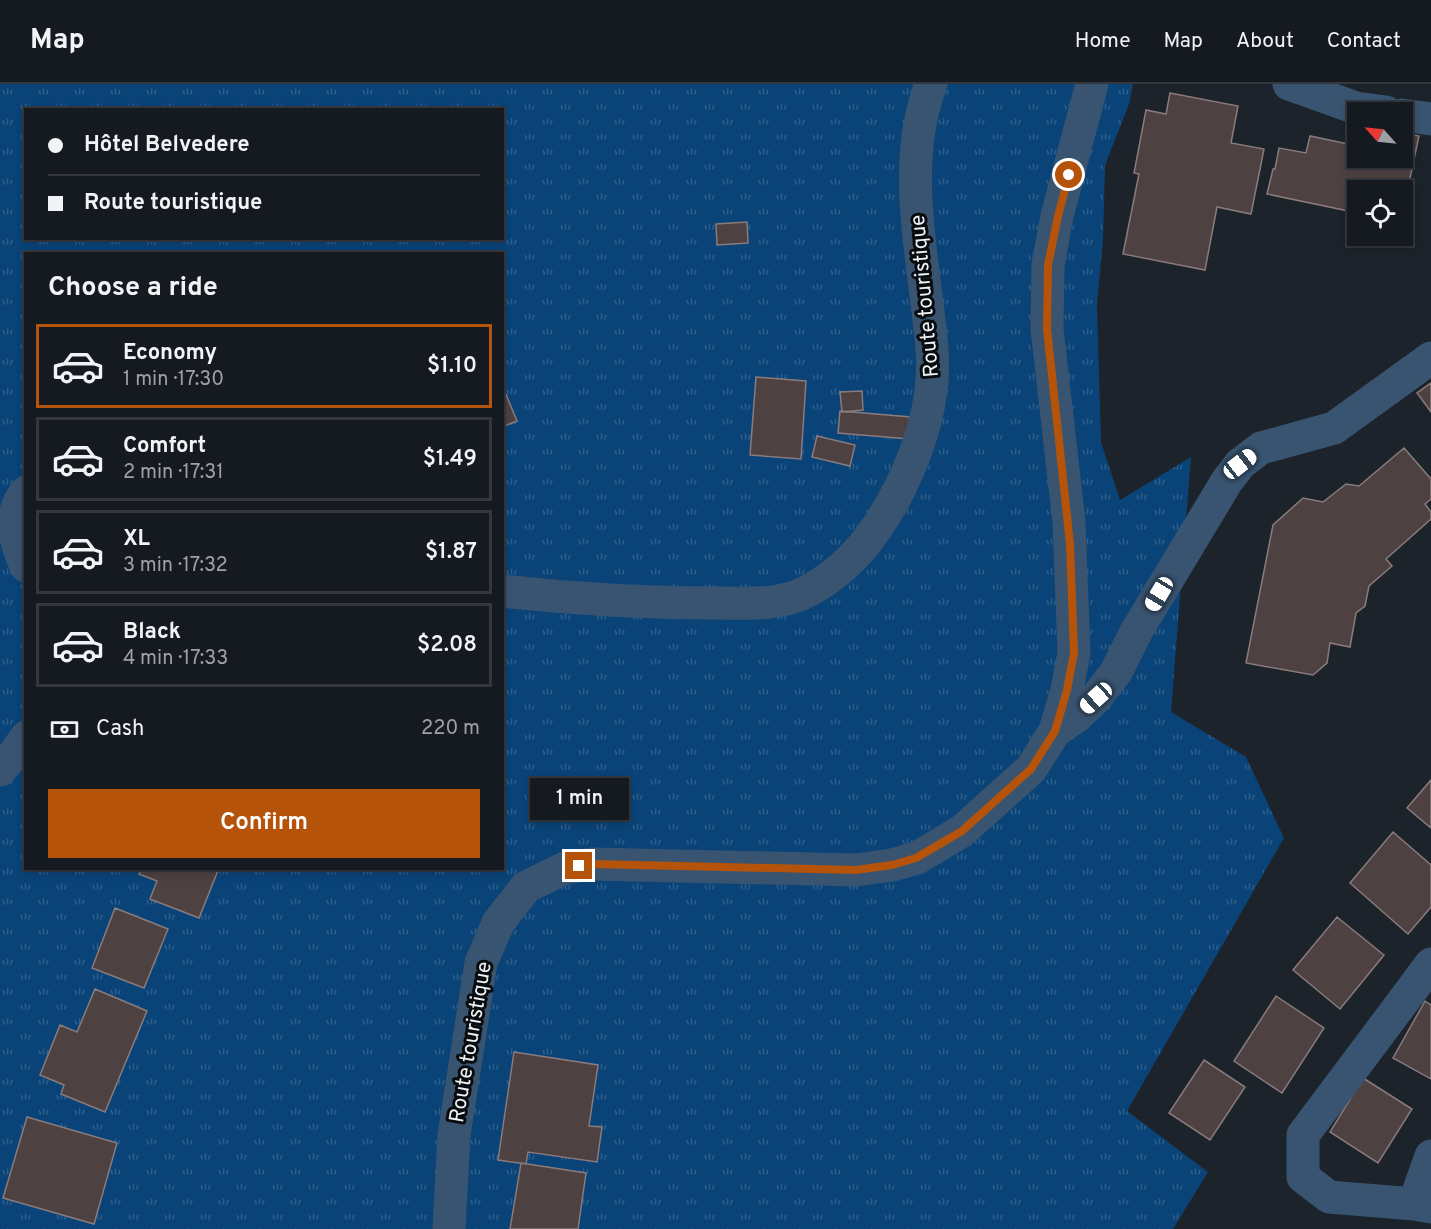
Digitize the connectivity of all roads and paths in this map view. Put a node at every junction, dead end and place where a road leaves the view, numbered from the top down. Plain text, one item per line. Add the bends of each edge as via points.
1 (931, 84) edge
2 (1092, 84) edge
3 (1289, 84) edge
4 (1347, 105) edge
5 (1413, 117) edge
6 (1431, 119) edge
7 (1431, 358) edge
8 (24, 496) edge
9 (24, 562) edge
10 (504, 591) edge
11 (1055, 731) junction
12 (24, 740) edge
13 (0, 770) edge
14 (1431, 964) edge
15 (1431, 1156) edge
16 (1423, 1206) edge
17 (449, 1229) edge

1 - 10 street, Route touristique via 917,144 916,217 932,349 932,388 913,461 865,547 830,578 802,594 768,603 666,602
2 - 11 street, Route touristique via 1048,265 1047,329 1069,522 1074,653
3 - 4 street
5 - 6 street
7 - 11 street via 1334,428 1261,448 1240,464 1136,632 1116,672 1096,698
8 - 9 street via 15,513 13,530
11 - 17 street, Route touristique via 1031,769 962,831 916,858 856,870 592,864 566,868 526,887 498,923 481,963 453,1135
12 - 13 street
14 - 16 street via 1303,1135 1303,1177 1329,1197
15 - 16 street

